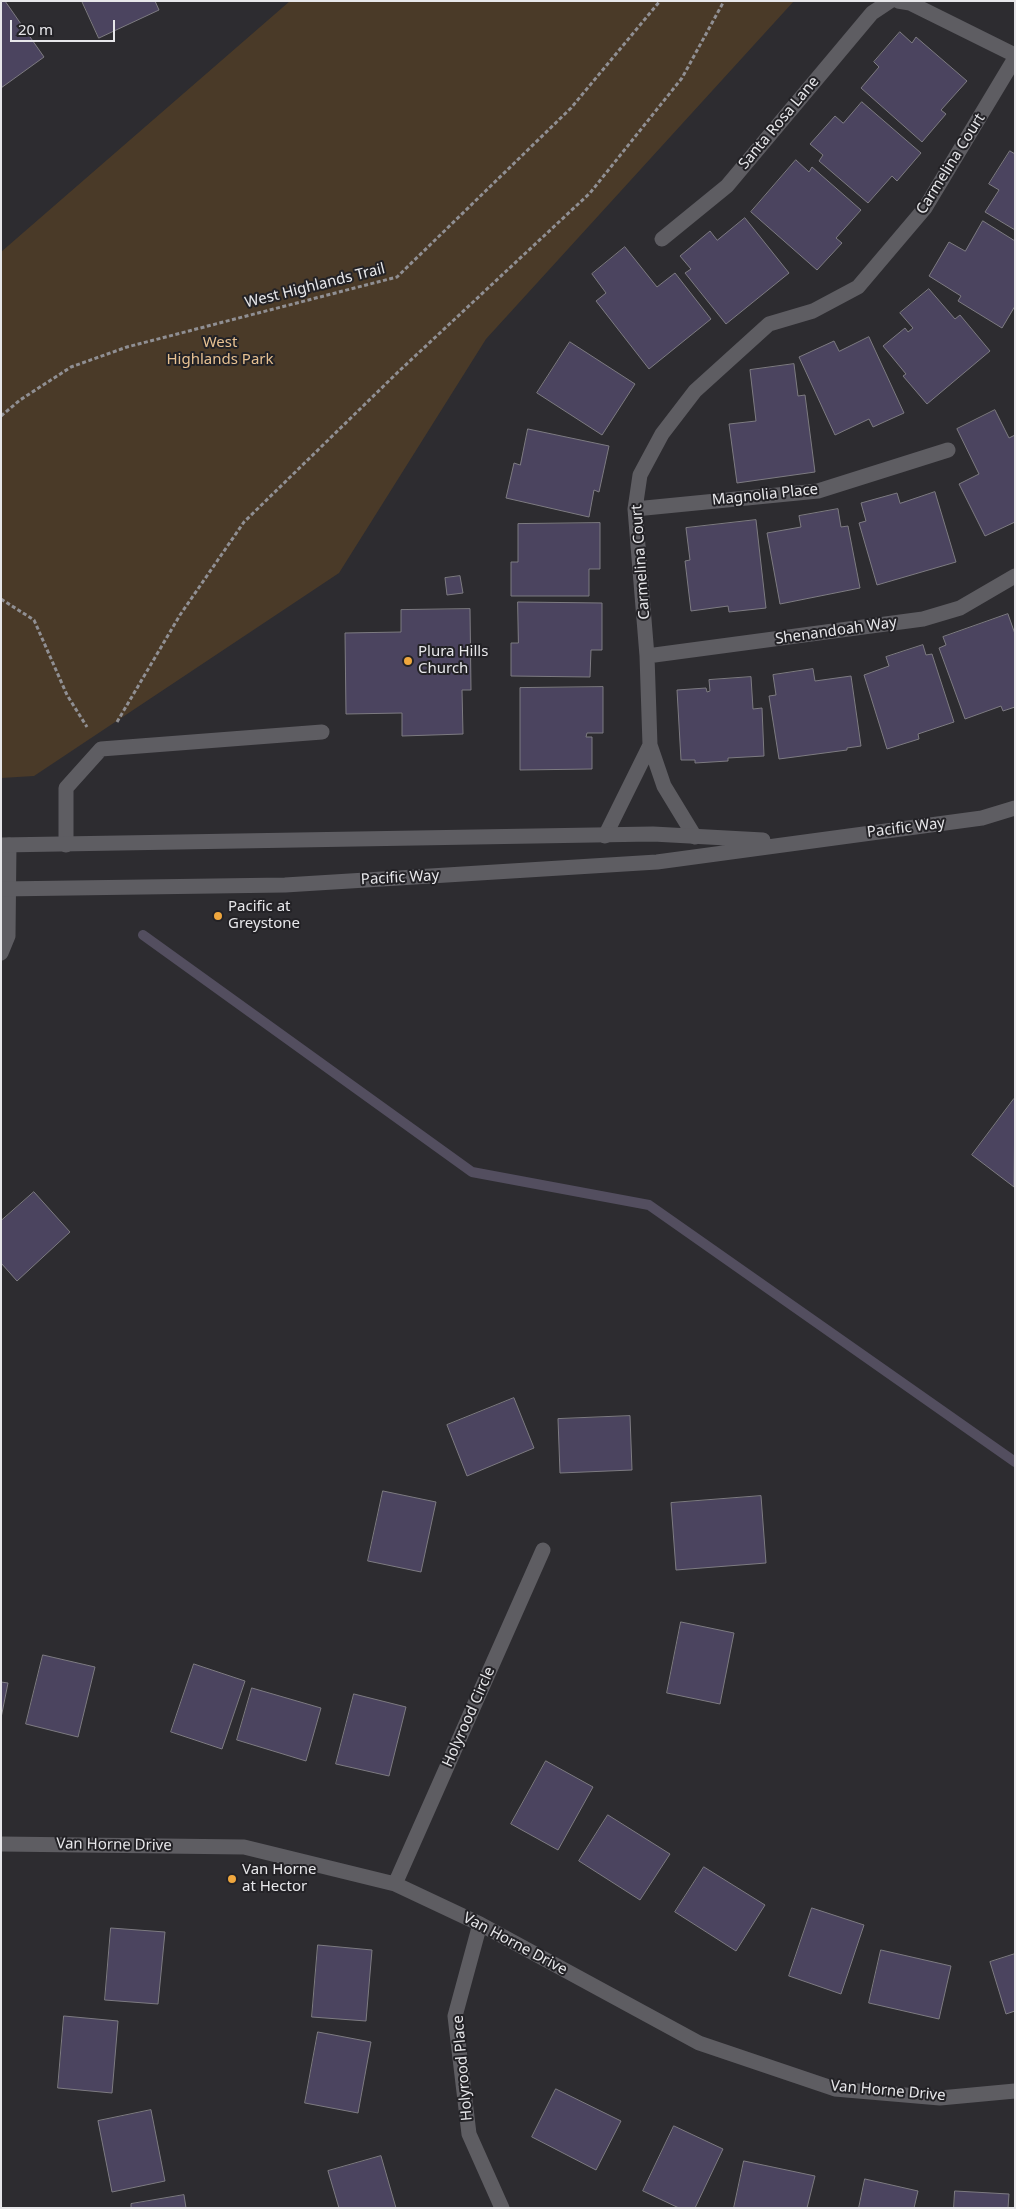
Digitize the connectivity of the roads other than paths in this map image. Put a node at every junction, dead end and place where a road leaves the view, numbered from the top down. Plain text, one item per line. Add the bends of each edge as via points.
1 (890, 1) edge
2 (898, 1) edge
3 (1015, 56) edge
4 (662, 239) dead end
5 (948, 450) dead end
6 (635, 508) junction
7 (1015, 576) edge
8 (647, 656) junction
9 (322, 732) dead end
10 (650, 745) junction
11 (1015, 808) edge
12 (605, 836) junction
13 (695, 837) junction
14 (797, 842) junction
15 (5, 845) edge
16 (66, 845) junction
17 (5, 889) edge
18 (1, 953) edge
19 (543, 1550) dead end
20 (1, 1844) edge
21 (395, 1884) junction
22 (480, 1924) junction
23 (1015, 2091) edge
24 (502, 2208) edge

1 - 4 street, Santa Rosa Lane via 872,13 727,186
2 - 3 street via 910,3
3 - 6 street, Carmelina Court via 926,208 858,287 813,311 769,324 695,391 662,434 640,475
5 - 6 street, Magnolia Place via 818,491
6 - 8 street, Carmelina Court
7 - 8 street, Shenandoah Way via 960,608 923,619
8 - 10 street, Carmelina Court
9 - 16 street via 101,749 66,788
10 - 12 street, Carmelina Court
10 - 13 street, Carmelina Court via 664,786
11 - 14 street, Pacific Way via 982,818
12 - 13 street, Pacific Way via 653,834
12 - 16 street, Pacific Way
13 - 14 street, Pacific Way
14 - 17 street, Pacific Way via 658,862 295,884
15 - 16 street, Pacific Way
15 - 17 street
17 - 18 street via 8,936
19 - 21 street, Holyrood Circle
20 - 21 street, Van Horne Drive via 244,1847
21 - 22 street, Van Horne Drive
22 - 23 street, Van Horne Drive via 700,2043 835,2089 940,2098
22 - 24 street, Holyrood Place via 455,2016 469,2134

